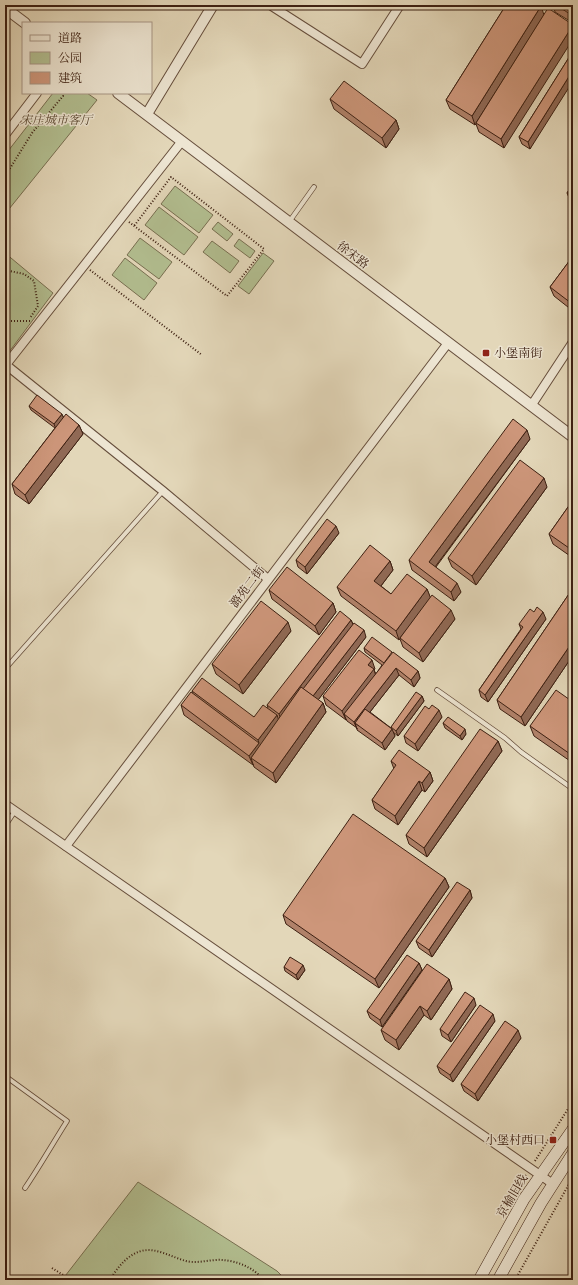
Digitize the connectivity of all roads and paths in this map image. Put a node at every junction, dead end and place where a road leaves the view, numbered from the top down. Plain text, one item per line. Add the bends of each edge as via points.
1 (213, 5) edge
2 (270, 5) edge
3 (400, 5) edge
4 (5, 8) edge
5 (24, 22) edge
6 (36, 94) edge
7 (62, 94) edge
8 (119, 94) edge
9 (147, 114) junction
10 (5, 135) edge
11 (182, 141) junction
12 (5, 172) edge
13 (314, 187) dead end
14 (122, 217) junction
15 (289, 222) junction
16 (134, 226) junction
17 (84, 266) junction
18 (5, 270) edge
19 (5, 321) edge
20 (29, 321) junction
21 (40, 322) junction
22 (573, 342) edge
23 (448, 343) junction
24 (202, 355) dead end
25 (5, 365) edge
26 (531, 406) junction
27 (573, 437) edge
28 (163, 491) junction
29 (268, 579) junction
30 (5, 669) edge
31 (437, 690) dead end
32 (573, 789) edge
33 (5, 804) edge
34 (15, 811) junction
35 (5, 826) edge
36 (66, 846) junction
37 (5, 1076) edge
38 (573, 1129) edge
39 (573, 1153) edge
40 (540, 1175) junction
41 (573, 1177) edge
42 (553, 1184) junction
43 (25, 1188) dead end
44 (52, 1268) dead end
45 (71, 1280) edge
46 (110, 1280) edge
47 (264, 1280) edge
48 (479, 1280) edge
49 (498, 1280) edge
50 (515, 1280) edge

1 - 9 street
2 - 3 street via 362,64
4 - 5 street
6 - 10 street
7 - 12 path
8 - 9 street, 徐宋路
9 - 11 street, 徐宋路
11 - 14 street
11 - 15 street, 徐宋路
13 - 15 lane
14 - 16 path
14 - 17 street
15 - 23 street, 徐宋路
16 - 16 path via 227,296 264,249 171,177
17 - 21 street
17 - 24 path
18 - 20 path via 24,274 34,281 38,306
19 - 20 path
20 - 21 path
21 - 25 street
22 - 26 street
23 - 26 street, 徐宋路
23 - 29 street, 潞苑二街
25 - 28 street
26 - 27 street, 徐宋路
28 - 29 street
28 - 30 lane
29 - 36 street, 潞苑二街
31 - 32 lane
33 - 34 street
34 - 35 lane
34 - 36 street
36 - 40 street
37 - 43 lane via 68,1121
38 - 40 main road, 京榆旧线
39 - 42 main road
40 - 42 street
40 - 48 main road, 京榆旧线
41 - 50 path
42 - 49 main road
44 - 45 path
46 - 47 path via 129,1257 142,1251 159,1251 187,1261 223,1260 244,1266

